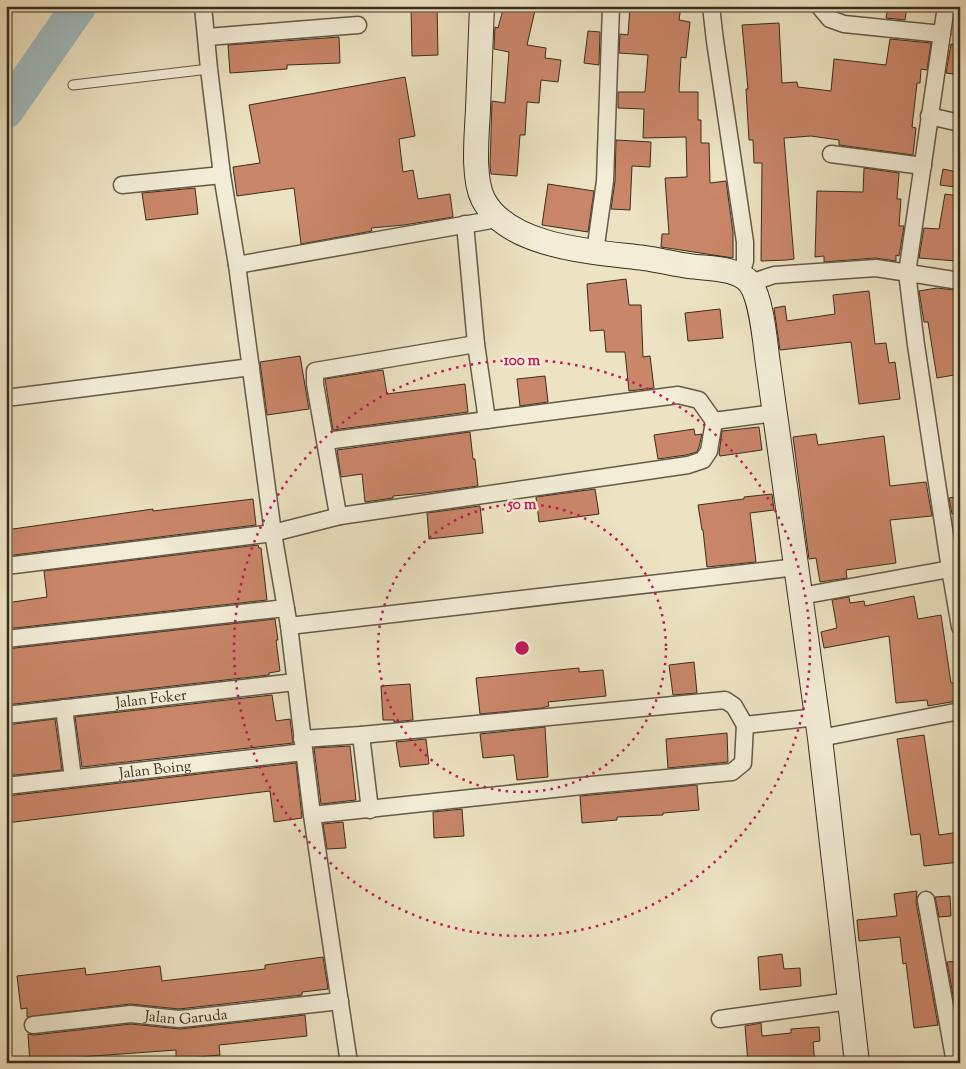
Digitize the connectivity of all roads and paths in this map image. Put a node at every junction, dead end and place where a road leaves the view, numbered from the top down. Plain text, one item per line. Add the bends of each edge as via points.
1 (204, 6) edge
2 (482, 6) edge
3 (611, 6) edge
4 (712, 6) edge
5 (818, 6) edge
6 (946, 6) edge
7 (358, 25) dead end
8 (942, 34) junction
9 (207, 37) junction
10 (209, 69) junction
11 (73, 85) dead end
12 (929, 116) junction
13 (960, 123) edge
14 (831, 154) dead end
15 (923, 166) junction
16 (222, 175) junction
17 (122, 185) dead end
18 (497, 219) junction
19 (465, 224) junction
20 (595, 252) junction
21 (237, 266) junction
22 (907, 272) junction
23 (745, 279) junction
24 (960, 281) edge
25 (476, 344) junction
26 (251, 367) junction
27 (6, 398) edge
28 (775, 413) junction
29 (486, 420) junction
30 (714, 421) junction
31 (326, 441) junction
32 (340, 516) junction
33 (273, 533) junction
34 (6, 566) edge
35 (797, 566) junction
36 (955, 568) edge
37 (801, 596) junction
38 (286, 608) junction
39 (289, 626) junction
40 (960, 626) edge
41 (6, 639) edge
42 (295, 682) junction
43 (64, 708) junction
44 (960, 711) edge
45 (6, 715) edge
46 (746, 725) junction
47 (818, 727) junction
48 (361, 735) junction
49 (303, 745) junction
50 (73, 778) junction
51 (6, 786) edge
52 (370, 810) junction
53 (312, 815) junction
54 (926, 900) dead end
55 (340, 1001) junction
56 (850, 1001) junction
57 (720, 1019) dead end
58 (32, 1025) dead end
59 (349, 1063) edge
60 (857, 1063) edge
61 (955, 1063) edge

1 - 9 street
2 - 18 main road via 476,167 482,198
3 - 20 street via 605,181
4 - 23 street via 745,242
5 - 8 street via 830,19 844,24
6 - 8 street
7 - 9 street
8 - 12 street
9 - 10 street
10 - 11 lane
10 - 16 street
12 - 13 street
12 - 15 street
14 - 15 street
15 - 22 street
16 - 17 street
16 - 21 street
18 - 19 street
18 - 20 main road via 514,230 555,245
19 - 21 street
19 - 25 street
20 - 23 main road via 729,271
21 - 26 street
22 - 23 street via 876,268
22 - 24 street
22 - 36 street via 916,344
23 - 28 main road via 758,304
25 - 29 street
25 - 31 street via 315,372
26 - 27 street
26 - 33 street
28 - 30 street
28 - 35 main road
29 - 30 street via 678,395 699,400
29 - 31 street
30 - 32 street via 709,451 703,460 688,465
31 - 32 street
32 - 33 street
33 - 34 street
33 - 38 street
35 - 37 main road
35 - 39 street
36 - 37 street
36 - 40 street
37 - 47 main road
38 - 39 street
38 - 41 street
39 - 42 street
42 - 43 street, Jalan Foker
42 - 49 street
43 - 45 street, Jalan Foker
43 - 50 street
44 - 47 street
46 - 47 street
46 - 48 street, Jalan Boing via 734,706 725,700
46 - 52 street via 743,763 732,772 590,784
47 - 56 main road
48 - 49 street, Jalan Boing
48 - 52 street
49 - 50 street, Jalan Boing
49 - 53 street
50 - 51 street, Jalan Boing
52 - 53 street
53 - 55 street
54 - 61 street
55 - 58 street, Jalan Garuda via 180,1019 131,1014
55 - 59 street
56 - 57 street
56 - 60 main road

